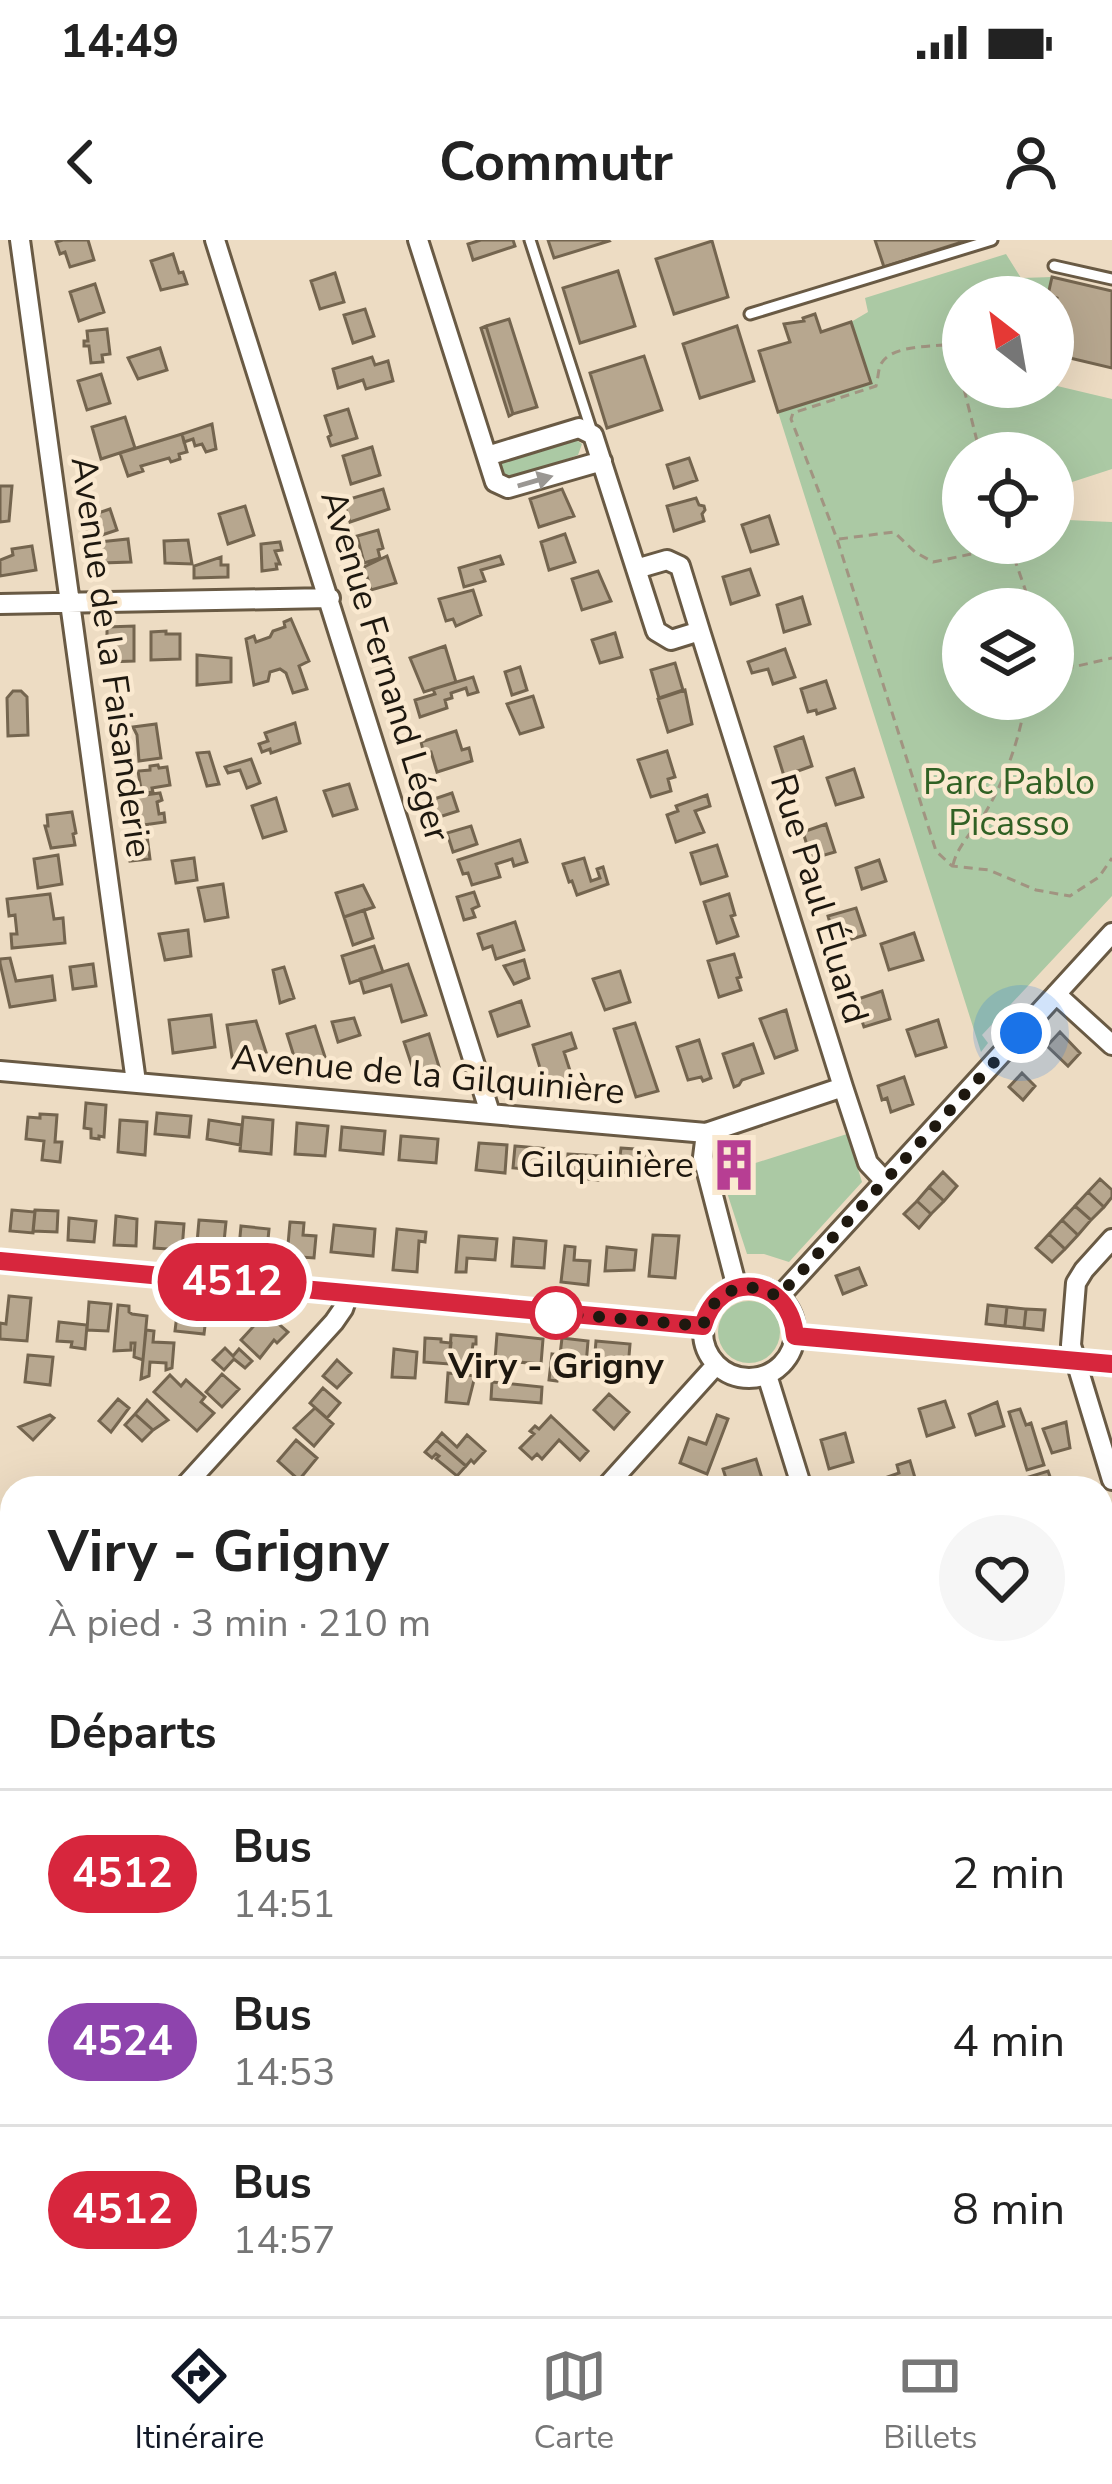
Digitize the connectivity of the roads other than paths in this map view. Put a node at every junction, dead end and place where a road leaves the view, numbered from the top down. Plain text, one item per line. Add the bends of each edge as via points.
1 (20, 240) edge
2 (215, 240) edge
3 (418, 240) edge
4 (530, 240) edge
5 (992, 240) edge
6 (1054, 266) dead end
7 (1112, 278) edge
8 (750, 314) dead end
9 (593, 435) junction
10 (487, 457) junction
11 (602, 461) junction
12 (636, 569) junction
13 (329, 598) junction
14 (70, 602) junction
15 (0, 604) edge
16 (700, 631) junction
17 (1112, 933) edge
18 (1056, 994) junction
19 (1112, 1045) edge
20 (0, 1071) edge
21 (136, 1082) junction
22 (843, 1088) junction
23 (490, 1113) junction
24 (706, 1133) junction
25 (885, 1181) junction
26 (1112, 1239) edge
27 (0, 1261) edge
28 (737, 1288) junction
29 (349, 1292) junction
30 (778, 1297) junction
31 (703, 1326) junction
32 (795, 1336) junction
33 (1073, 1361) junction
34 (1112, 1364) edge
35 (716, 1365) junction
36 (767, 1375) junction
37 (194, 1476) edge
38 (616, 1476) edge
39 (798, 1476) edge
40 (1111, 1476) edge

1 - 14 street, Avenue de la Faisanderie
2 - 13 street, Avenue Fernand Léger
3 - 10 street
4 - 9 lane
5 - 8 lane
6 - 7 lane
9 - 10 street via 579,428
9 - 11 street
10 -> 11 street via 495,482 508,488
11 - 12 street
12 - 16 street via 656,631 671,640
12 - 16 street, Rue Paul Éluard via 667,560 680,566
13 - 14 street
13 - 23 street, Avenue Fernand Léger
14 - 15 street
14 - 21 street, Avenue de la Faisanderie
16 - 22 street, Rue Paul Éluard
17 - 18 street
18 - 19 street
18 - 25 street
20 - 21 street, Avenue de la Gilquinière
21 - 23 street, Avenue de la Gilquinière
22 - 24 street, Avenue de la Gilquinière
22 - 25 street, Rue Paul Éluard via 868,1162
23 - 24 street, Avenue de la Gilquinière
24 - 28 street via 703,1157
25 - 30 street
26 - 33 street via 1076,1283
27 - 29 street
28 - 30 street
28 - 31 street via 714,1302
29 - 31 street
29 - 37 street via 334,1322
30 - 32 street
31 - 35 street
32 - 33 street
32 - 36 street via 786,1360
33 - 34 street
33 - 40 street
35 - 36 street via 740,1378
35 - 38 street
36 - 39 street

